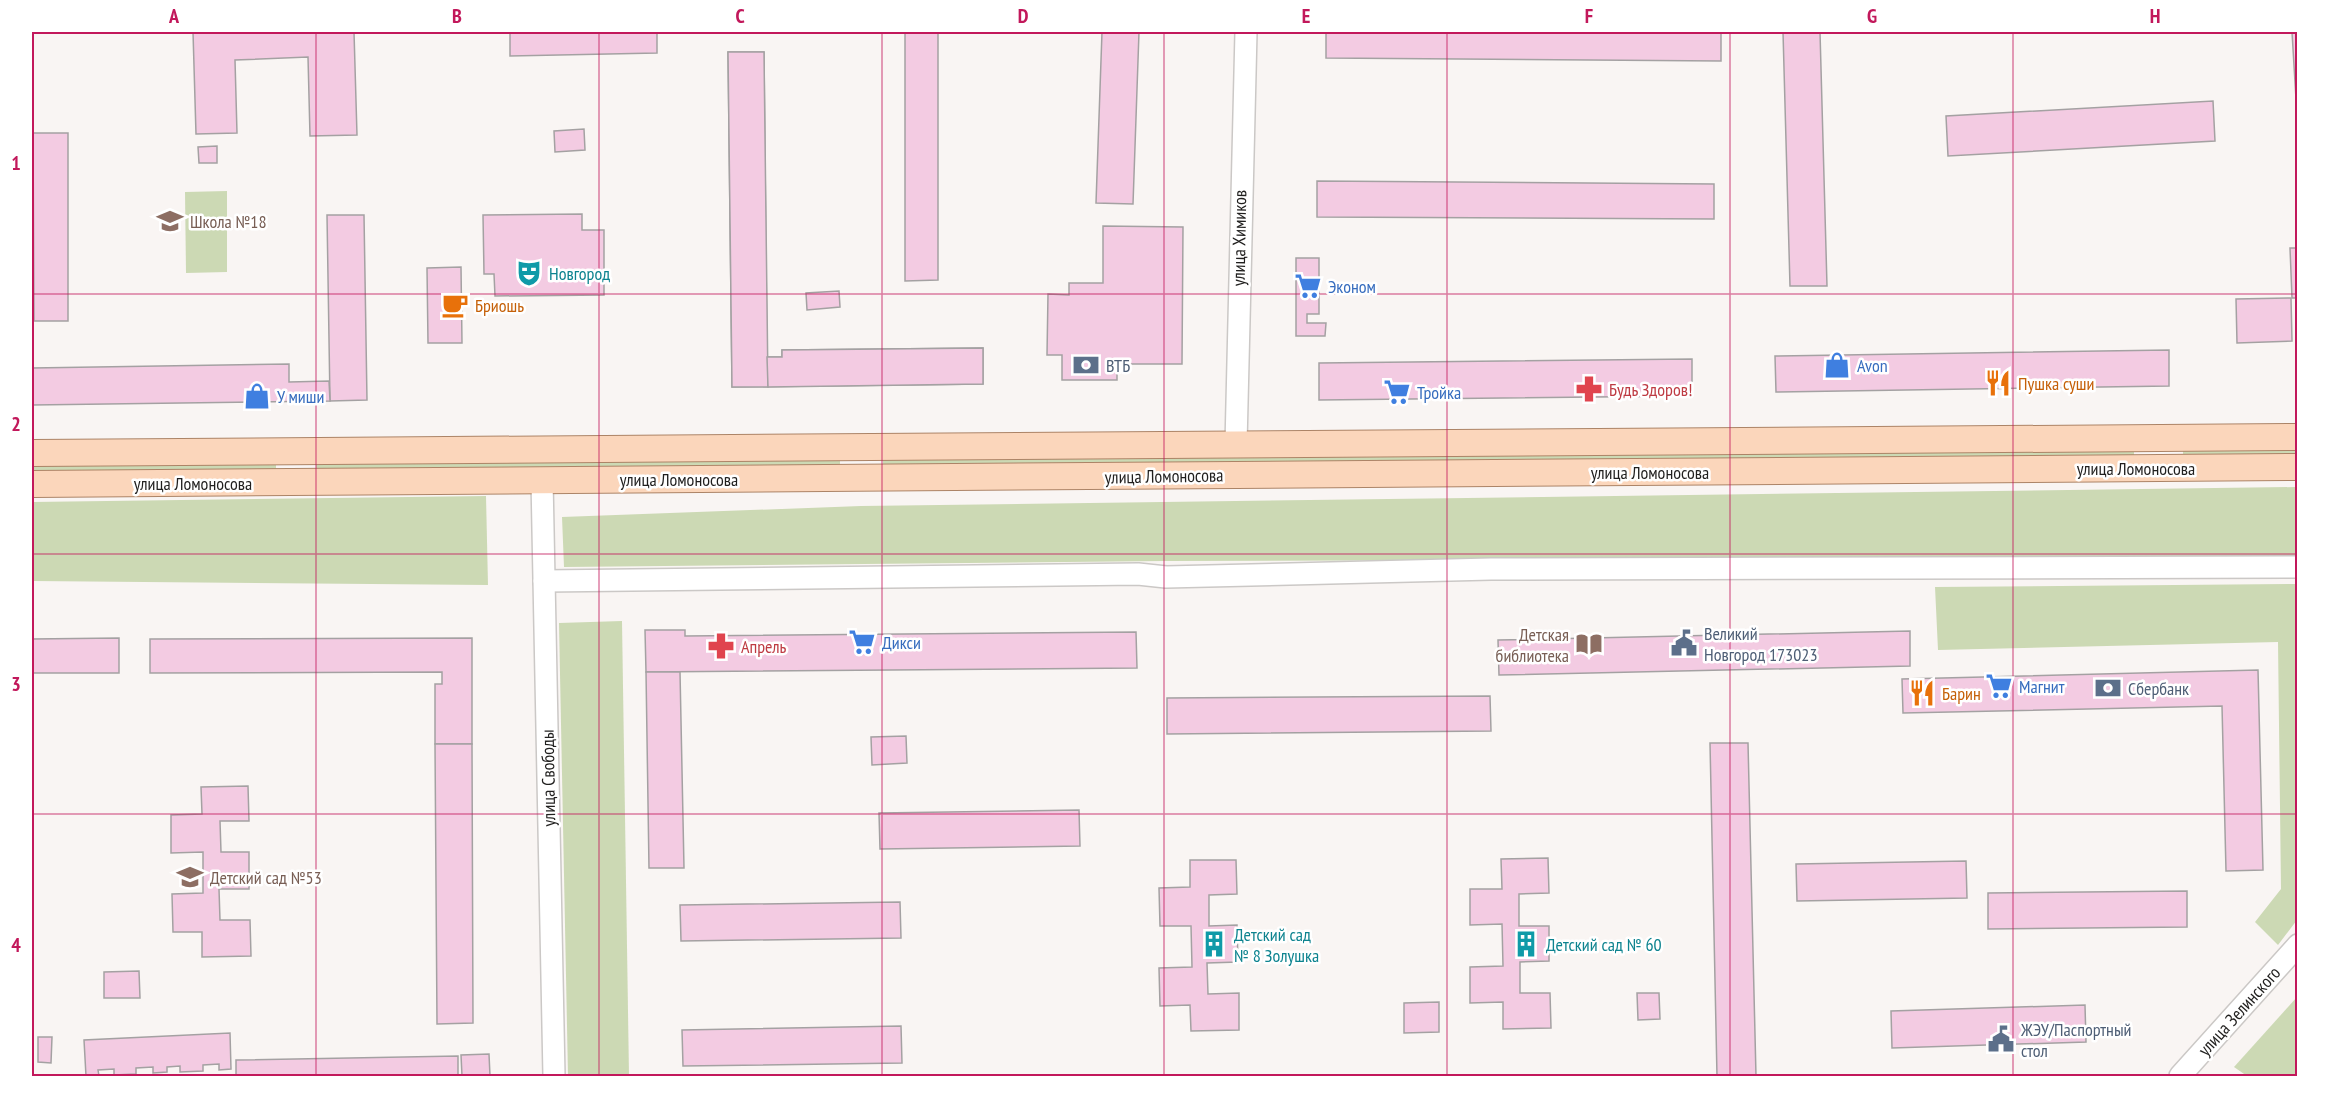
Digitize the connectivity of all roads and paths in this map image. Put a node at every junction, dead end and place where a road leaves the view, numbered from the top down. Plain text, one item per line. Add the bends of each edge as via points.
1 (1245, 32) edge
2 (2298, 437) edge
3 (2158, 438) junction
4 (1236, 444) junction
5 (861, 447) junction
6 (296, 452) junction
7 (32, 453) edge
8 (2298, 467) edge
9 (2159, 468) junction
10 (861, 478) junction
11 (542, 480) junction
12 (296, 482) junction
13 (32, 484) edge
14 (2298, 567) edge
15 (544, 582) junction
16 (2298, 945) edge
17 (554, 1077) edge
18 (2180, 1077) edge

1 - 4 street, улица Химиков
2 - 3 main road, улица Ломоносова
3 - 4 main road, улица Ломоносова
3 - 9 main road
4 - 5 main road, улица Ломоносова
5 - 6 main road, улица Ломоносова
5 - 10 main road
6 - 7 main road, улица Ломоносова
6 - 12 main road
8 - 9 main road, улица Ломоносова
9 - 10 main road, улица Ломоносова
10 - 11 main road, улица Ломоносова
11 - 12 main road, улица Ломоносова
11 - 15 street, улица Свободы
12 - 13 main road, улица Ломоносова
14 - 15 street via 1491,569 1160,577 1138,574
15 - 17 street, улица Свободы
16 - 18 street, улица Зелинского

